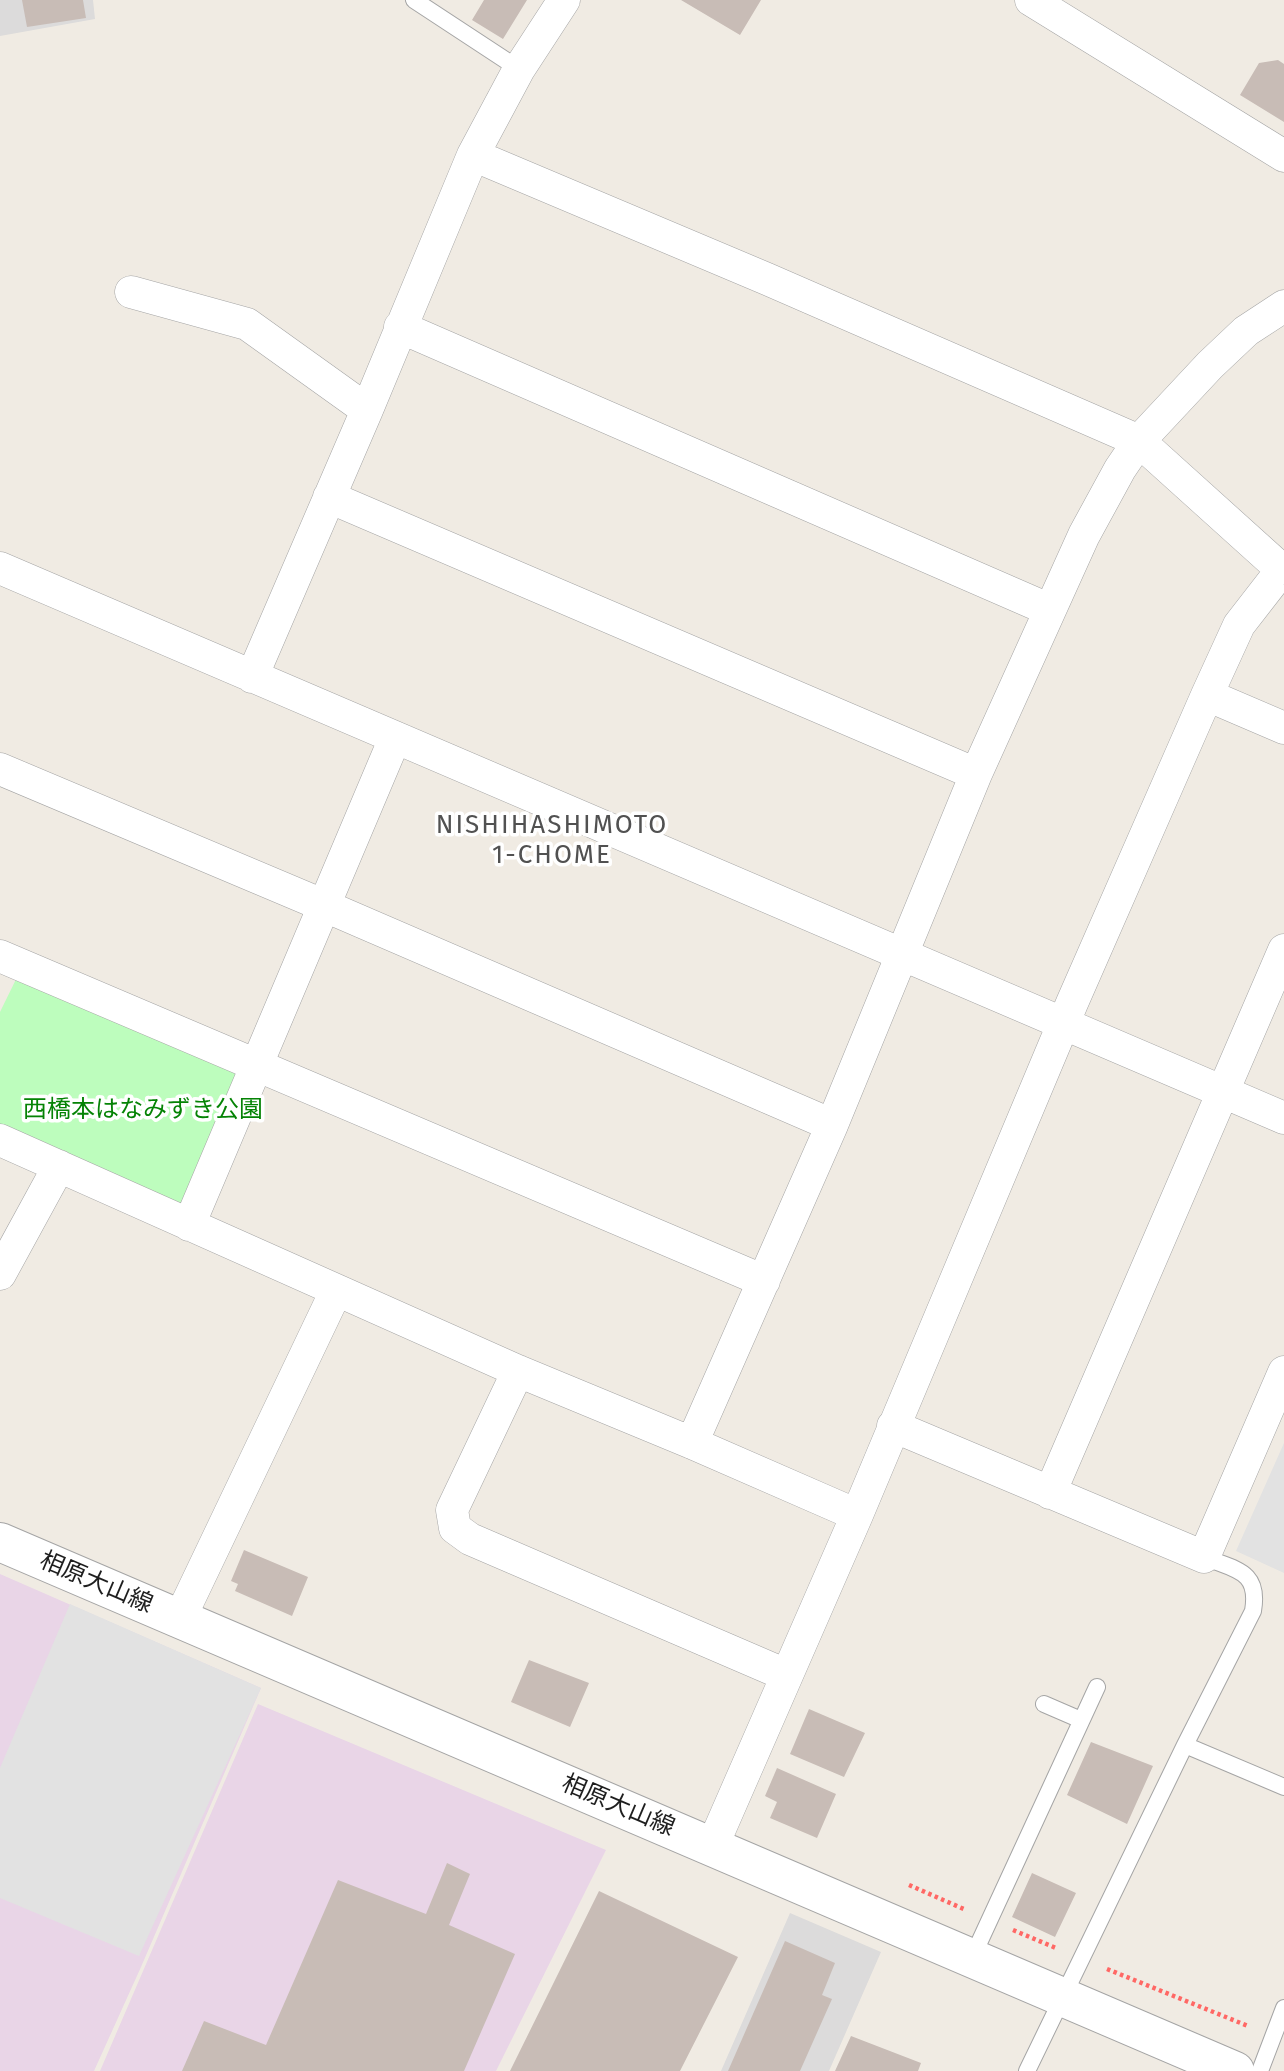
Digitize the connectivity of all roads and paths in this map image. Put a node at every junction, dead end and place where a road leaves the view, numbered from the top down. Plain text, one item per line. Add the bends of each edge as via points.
1 (414, 0) edge
2 (564, 0) edge
3 (1031, 0) edge
4 (519, 69) junction
5 (473, 155) junction
6 (1284, 156) edge
7 (131, 292) dead end
8 (1284, 306) edge
9 (400, 327) junction
10 (367, 410) junction
11 (1139, 441) junction
12 (329, 497) junction
13 (0, 568) edge
14 (1283, 568) edge
15 (1050, 610) junction
16 (252, 677) junction
17 (1206, 695) junction
18 (1284, 728) edge
19 (395, 738) junction
20 (0, 769) edge
21 (976, 774) junction
22 (325, 906) junction
23 (1284, 950) edge
24 (903, 953) junction
25 (0, 956) edge
26 (1064, 1023) junction
27 (255, 1065) junction
28 (1224, 1091) junction
29 (1284, 1118) edge
30 (832, 1125) junction
31 (0, 1140) edge
32 (59, 1166) junction
33 (189, 1225) junction
34 (0, 1274) edge
35 (764, 1282) junction
36 (336, 1291) junction
37 (518, 1371) junction
38 (1284, 1372) edge
39 (894, 1426) junction
40 (692, 1443) junction
41 (1050, 1493) junction
42 (857, 1516) junction
43 (0, 1542) edge
44 (1204, 1557) junction
45 (180, 1618) junction
46 (786, 1675) junction
47 (1097, 1687) dead end
48 (1044, 1704) dead end
49 (1081, 1720) junction
50 (1185, 1745) junction
51 (1284, 1787) edge
52 (712, 1847) junction
53 (972, 1958) junction
54 (1063, 1998) junction
55 (1284, 2008) edge
56 (1027, 2071) edge
57 (1235, 2071) edge
58 (1260, 2071) edge

1 - 4 lane
2 - 4 street
3 - 6 street
4 - 5 street
5 - 9 street
5 - 11 street
7 - 10 street via 247,324
8 - 11 street via 1246,331
9 - 10 street
9 - 15 street
10 - 12 street
11 - 14 street
11 - 15 street via 1084,536
12 - 16 street
12 - 21 street
13 - 16 street
14 - 17 street via 1239,625
15 - 21 street
16 - 19 street
17 - 18 street
17 - 26 street
19 - 22 street
19 - 24 street
20 - 22 street
21 - 24 street
22 - 27 street
22 - 30 street
23 - 28 street
24 - 26 street
24 - 30 street
25 - 27 street
26 - 28 street
26 - 39 street
27 - 33 street
27 - 35 street
28 - 29 street
28 - 41 street
30 - 35 street
31 - 32 street
32 - 33 street
32 - 34 street
33 - 36 street
35 - 40 street
36 - 37 street
36 - 45 street
37 - 40 street
37 - 46 street via 452,1510 454,1528 470,1539
38 - 44 street
39 - 41 street
39 - 42 street
40 - 42 street
41 - 44 street
42 - 46 street
43 - 45 street, 相原大山線
44 - 50 lane via 1247,1576 1255,1597
45 - 52 street, 相原大山線
46 - 52 street
47 - 49 lane
48 - 49 lane
49 - 53 lane
50 - 51 lane
50 - 54 lane
52 - 53 street, 相原大山線
53 - 54 street, 相原大山線
54 - 56 lane
54 - 57 street, 相原大山線
55 - 58 lane

